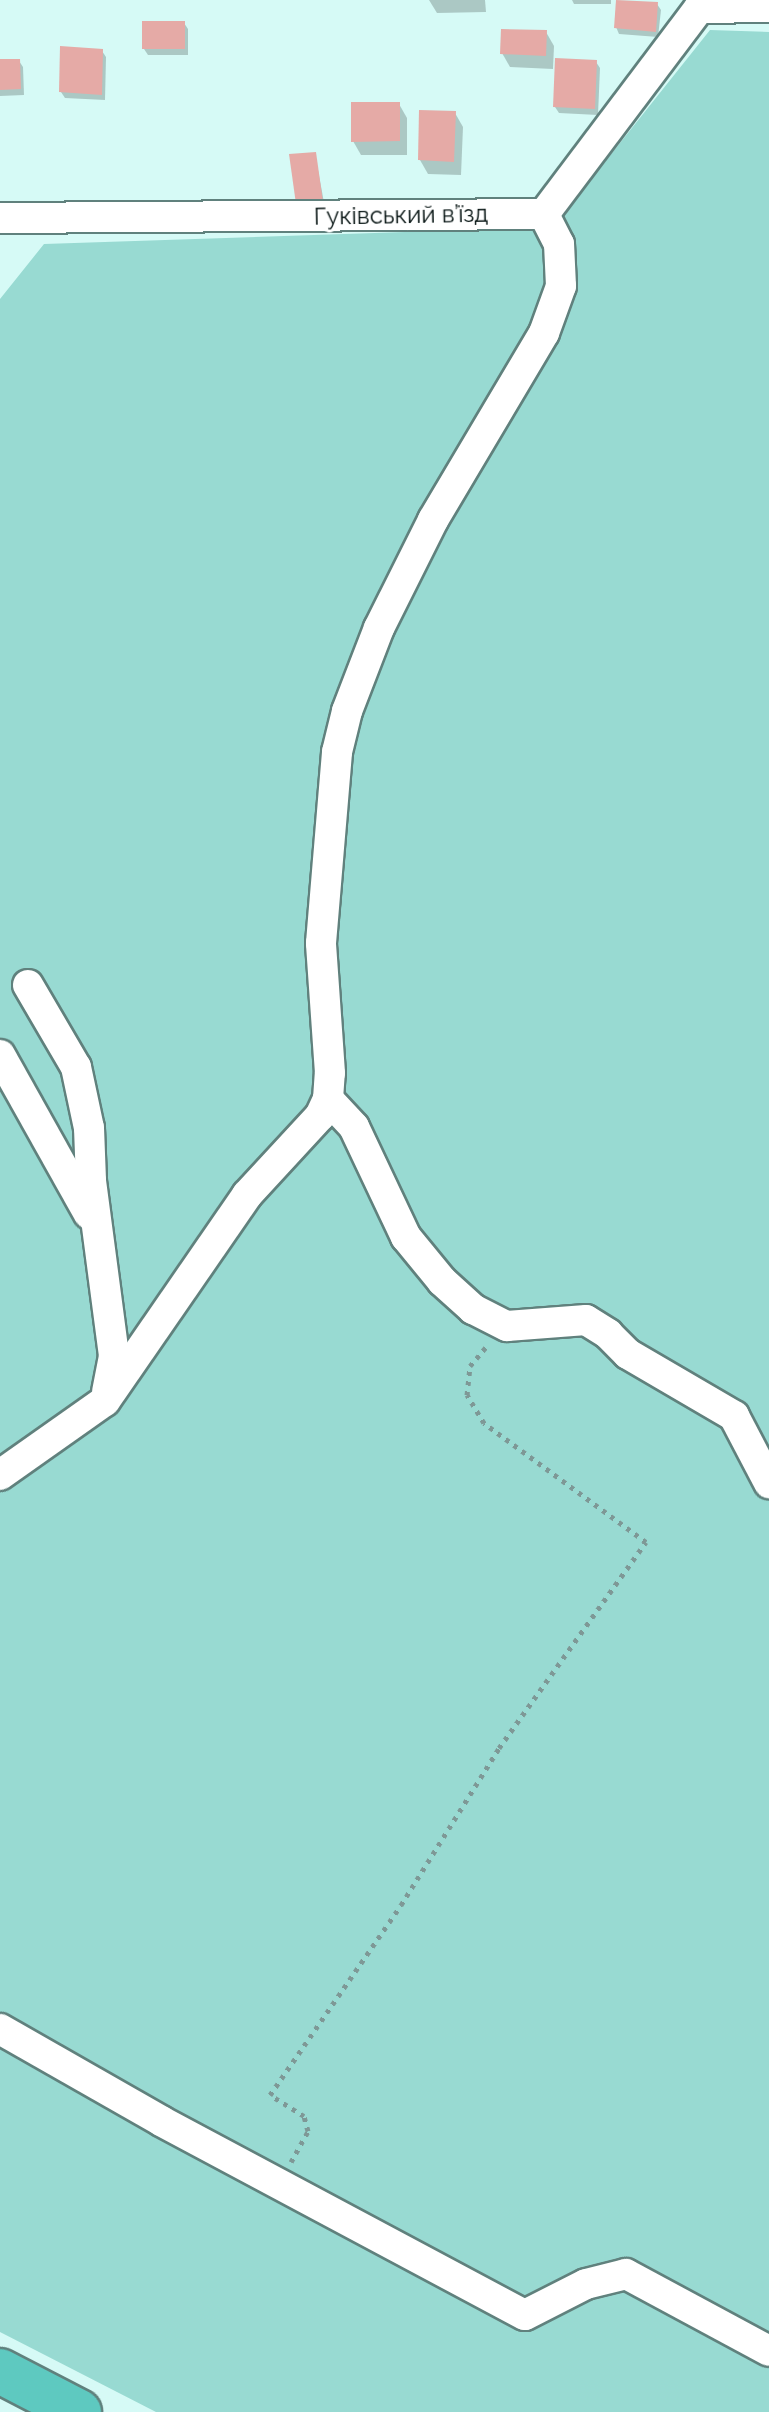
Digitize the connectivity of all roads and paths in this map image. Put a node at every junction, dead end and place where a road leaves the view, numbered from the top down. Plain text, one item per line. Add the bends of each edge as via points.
1 (709, 5) edge
2 (769, 7) edge
3 (544, 214) junction
4 (0, 218) edge
5 (28, 985) dead end
6 (0, 1055) edge
7 (328, 1099) junction
8 (97, 1226) junction
9 (507, 1326) junction
10 (105, 1401) junction
11 (0, 1475) edge
12 (769, 1483) edge
13 (0, 2029) edge
14 (280, 2184) junction
15 (769, 2351) edge
16 (0, 2371) edge
17 (79, 2412) edge

1 - 2 street
1 - 3 street
3 - 4 street, Гуківський в’їзд
3 - 7 street via 559,244 561,286 544,333 441,506 386,614 347,711 337,752 321,943
5 - 8 street via 76,1067 89,1128
6 - 8 street
7 - 9 street via 354,1127 406,1237 473,1309
7 - 10 street via 320,1116 247,1195
8 - 10 street via 114,1356
9 - 12 street via 586,1320 628,1354 734,1416
9 - 14 path via 470,1366 467,1395 478,1414 646,1542 499,1748 401,1905 270,2095 304,2116 308,2131
10 - 11 street
13 - 14 street
14 - 15 street via 525,2315 586,2284 626,2274
16 - 17 highway

